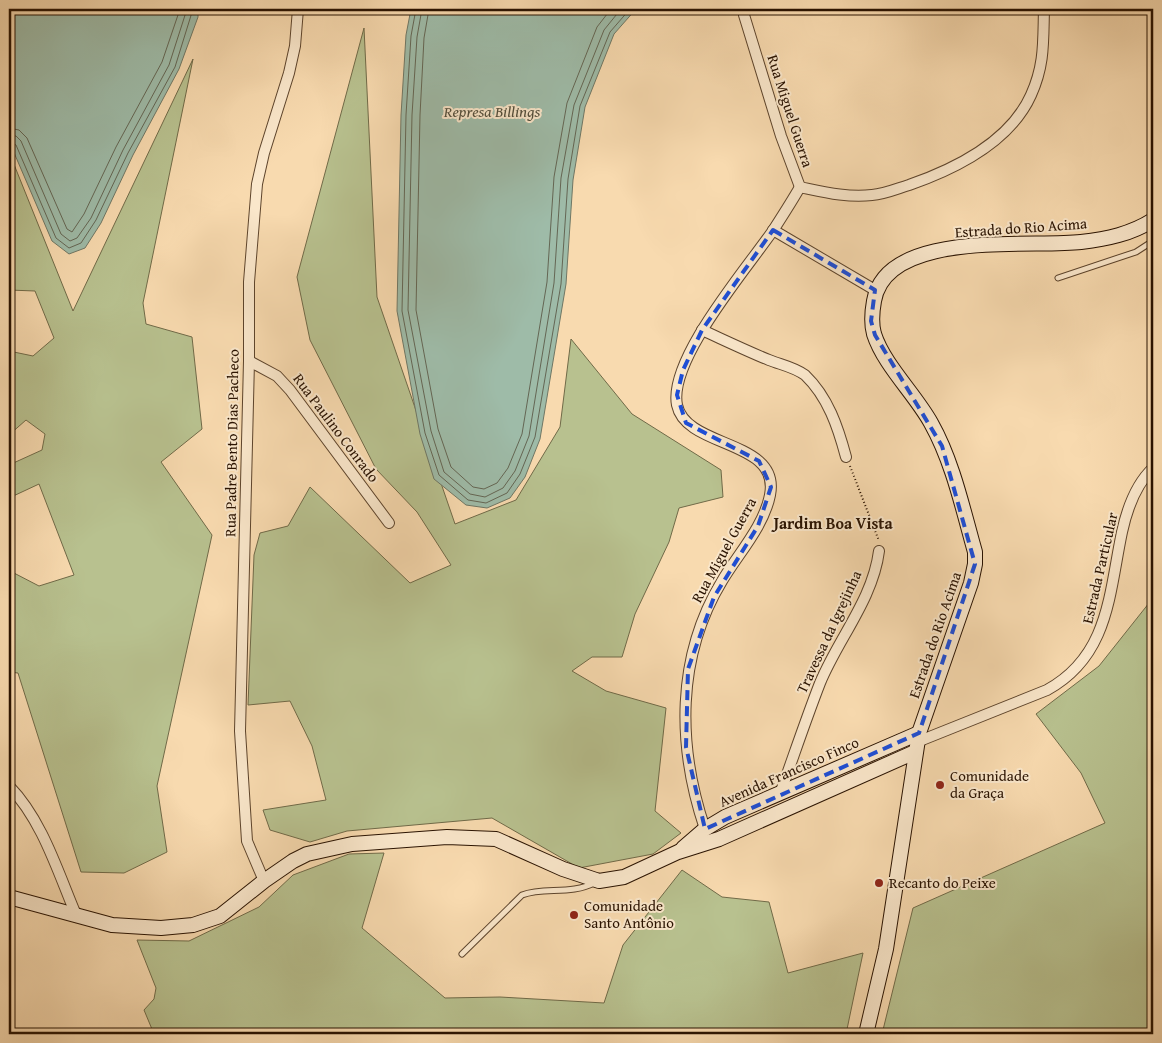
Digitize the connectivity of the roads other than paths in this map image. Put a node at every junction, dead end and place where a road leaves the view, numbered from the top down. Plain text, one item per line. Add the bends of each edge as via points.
1 (298, 9) edge
2 (1044, 9) edge
3 (744, 14) dead end
4 (800, 187) junction
5 (1153, 220) edge
6 (773, 230) junction
7 (1153, 241) edge
8 (1058, 278) dead end
9 (875, 290) junction
10 (702, 330) junction
11 (249, 361) junction
12 (846, 457) road end
13 (1150, 470) edge
14 (389, 523) dead end
15 (879, 551) road end
16 (1077, 667) joint
17 (917, 742) junction
18 (9, 786) edge
19 (781, 791) junction
20 (705, 829) junction
21 (719, 839) junction
22 (678, 852) junction
23 (264, 881) junction
24 (599, 881) junction
25 (9, 897) edge
26 (77, 917) junction
27 (462, 954) dead end
28 (866, 1034) edge

1 - 11 street, Rua Padre Bento Dias Pacheco via 289,73 264,153 254,208 248,282
2 - 4 street via 1043,62 1030,96 1014,122 983,149 916,182 882,194 845,195
3 - 4 street, Rua Miguel Guerra
4 - 6 street, Rua Miguel Guerra
5 - 9 street, Estrada do Rio Acima via 1129,232 1080,242 991,244 932,252 886,274
6 - 9 street
6 - 10 street, Rua Miguel Guerra
7 - 8 lane via 1136,252
9 - 17 street, Estrada do Rio Acima via 871,321 875,335 942,446 975,552 971,583
10 - 12 street via 770,361 796,369 805,376 831,410
10 - 20 street, Rua Miguel Guerra via 680,380 677,395 680,414 692,428 759,461 771,487 768,504 758,526 714,597 700,628 688,669 684,702 686,747 690,776
11 - 14 street, Rua Paulino Conrado via 277,376 290,390
11 - 23 street, Rua Padre Bento Dias Pacheco via 240,731 247,840
13 - 16 street, Estrada Particular via 1130,503 1125,519 1104,624 1093,647
15 - 19 street, Travessa da Igrejinha via 865,596 821,682
16 - 17 street, Avenida Francisco Finco via 1047,690
17 - 19 street, Avenida Francisco Finco
17 - 21 street, Avenida Francisco Finco
17 - 28 street, Estrada do Rio Acima via 886,949
18 - 26 street via 40,831
19 - 20 street, Avenida Francisco Finco
20 - 21 street
20 - 22 street, Avenida Francisco Finco
21 - 22 street, Avenida Francisco Finco
22 - 24 street, Avenida Francisco Finco via 624,877
23 - 24 street, Avenida Francisco Finco via 293,861 324,849 352,844 482,836 508,842 563,869
23 - 26 street, Avenida Francisco Finco via 220,916 194,925 137,928 112,926
24 - 27 lane via 572,890 522,895
25 - 26 street, Avenida Francisco Finco

